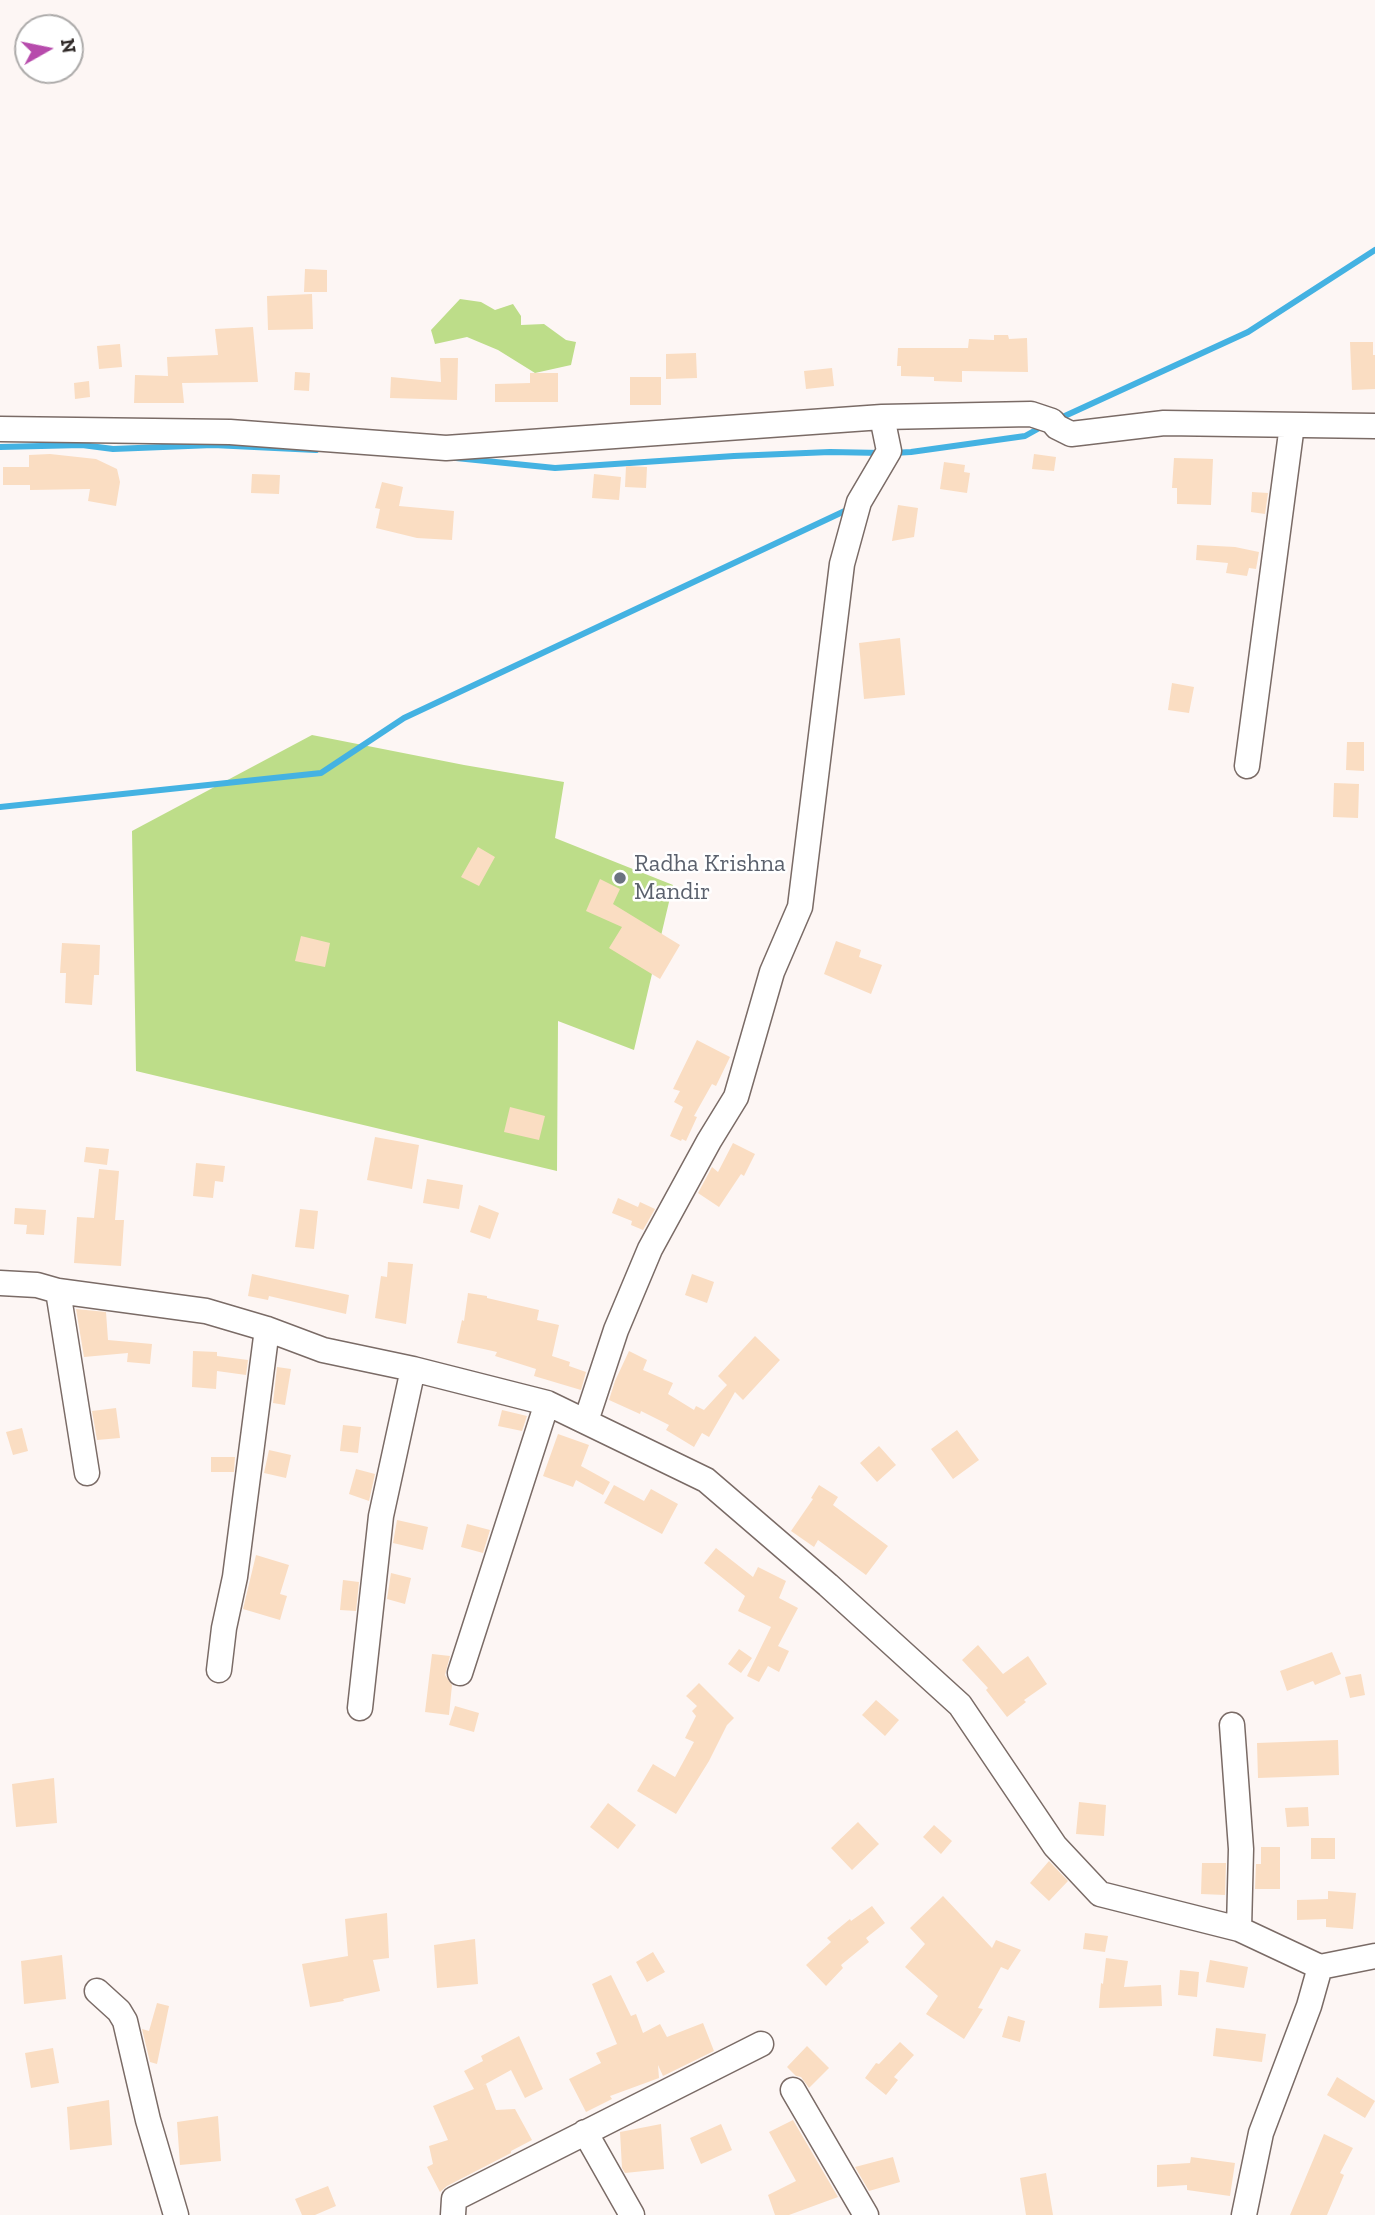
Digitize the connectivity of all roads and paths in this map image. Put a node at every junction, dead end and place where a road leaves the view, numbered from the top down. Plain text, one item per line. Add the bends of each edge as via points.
1 (882, 417) junction
2 (1292, 425) junction
3 (1375, 426) edge
4 (0, 429) edge
5 (1247, 766) dead end
6 (0, 1283) edge
7 (58, 1291) junction
8 (267, 1329) junction
9 (413, 1369) junction
10 (547, 1402) junction
11 (586, 1422) junction
12 (87, 1473) dead end
13 (219, 1670) dead end
14 (460, 1673) dead end
15 (360, 1708) dead end
16 (1232, 1725) dead end
17 (1239, 1929) junction
18 (1375, 1956) edge
19 (1320, 1967) junction
20 (97, 1991) dead end
21 (761, 2044) dead end
22 (793, 2090) dead end
23 (585, 2132) junction
24 (176, 2215) edge
25 (453, 2215) edge
26 (632, 2215) edge
27 (866, 2215) edge
28 (1244, 2215) edge

1 - 2 street via 1031,414 1071,434 1164,423
1 - 4 street via 446,448 230,432
1 - 11 street via 889,450 859,502 842,564 800,907 772,972 736,1097 650,1249 616,1330
2 - 3 street
2 - 5 street
6 - 7 street
7 - 8 street via 206,1311
7 - 12 street
8 - 9 street via 323,1350
8 - 13 street
9 - 10 street
9 - 15 street via 382,1516
10 - 11 street
10 - 14 street
11 - 17 street via 706,1480 960,1705 1055,1846 1100,1894
16 - 17 street via 1241,1849
17 - 19 street
18 - 19 street
19 - 28 street via 1261,2133
20 - 24 street via 125,2021
21 - 23 street
22 - 27 street
23 - 25 street via 454,2199
23 - 26 street

